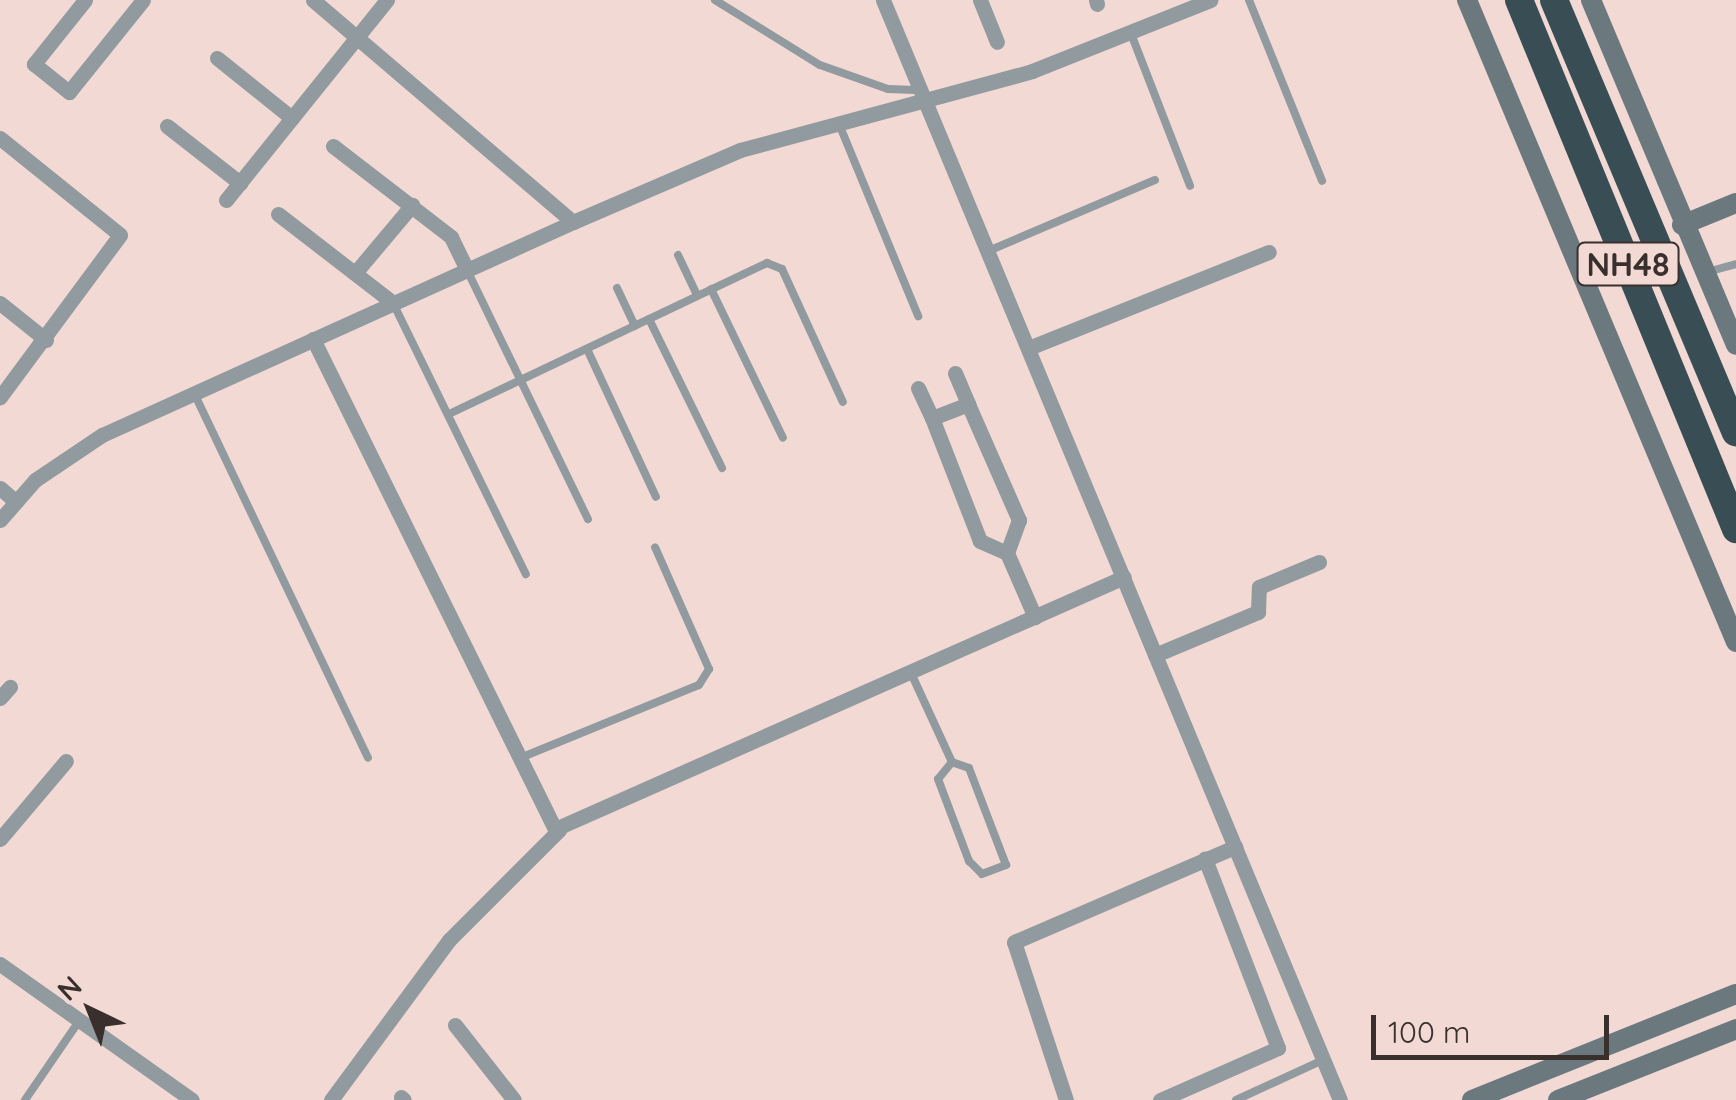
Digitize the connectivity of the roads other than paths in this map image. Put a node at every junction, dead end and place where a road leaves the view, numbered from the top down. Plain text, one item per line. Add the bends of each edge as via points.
1 (86, 0) edge
2 (143, 0) edge
3 (312, 0) edge
4 (387, 0) edge
5 (715, 0) edge
6 (882, 0) edge
7 (980, 0) edge
8 (1210, 0) edge
9 (1249, 0) edge
10 (1467, 0) edge
11 (1520, 0) edge
12 (1554, 0) edge
13 (1592, 0) edge
14 (1130, 31) junction
15 (359, 36) junction
16 (997, 42) dead end
17 (216, 58) dead end
18 (924, 95) junction
19 (292, 118) junction
20 (839, 124) junction
21 (167, 126) dead end
22 (0, 138) edge
23 (333, 146) dead end
24 (1155, 180) dead end
25 (1322, 181) dead end
26 (240, 183) junction
27 (1190, 186) dead end
28 (226, 200) dead end
29 (1736, 204) edge
30 (412, 206) junction
31 (278, 214) dead end
32 (573, 222) junction
33 (1682, 226) junction
34 (992, 250) junction
35 (1269, 252) dead end
36 (678, 256) dead end
37 (1736, 264) edge
38 (467, 270) junction
39 (1707, 272) junction
40 (355, 273) junction
41 (617, 288) dead end
42 (711, 289) junction
43 (698, 296) junction
44 (393, 303) junction
45 (0, 304) edge
46 (918, 316) dead end
47 (649, 319) junction
48 (635, 326) junction
49 (313, 339) junction
50 (46, 340) junction
51 (1736, 345) edge
52 (1031, 347) junction
53 (587, 349) junction
54 (955, 374) dead end
55 (521, 381) junction
56 (918, 388) dead end
57 (194, 393) junction
58 (0, 397) edge
59 (843, 402) dead end
60 (968, 404) junction
61 (449, 414) junction
62 (932, 418) junction
63 (1736, 432) edge
64 (783, 438) dead end
65 (722, 468) dead end
66 (0, 488) edge
67 (656, 497) dead end
68 (16, 502) junction
69 (588, 518) dead end
70 (0, 520) edge
71 (1736, 529) edge
72 (655, 548) dead end
73 (1007, 553) junction
74 (1319, 562) dead end
75 (526, 574) dead end
76 (1124, 577) junction
77 (1035, 616) junction
78 (1736, 642) edge
79 (1155, 655) junction
80 (911, 673) junction
81 (368, 758) dead end
82 (516, 759) junction
83 (66, 761) dead end
84 (952, 762) junction
85 (559, 830) junction
86 (0, 839) edge
87 (1235, 847) junction
88 (1205, 859) junction
89 (1272, 936) junction
90 (1240, 949) junction
91 (0, 964) edge
92 (1286, 969) junction
93 (1254, 982) junction
94 (1736, 994) edge
95 (80, 1021) junction
96 (455, 1025) dead end
97 (1736, 1029) edge
98 (1324, 1060) junction
99 (25, 1100) edge
100 (192, 1100) edge
101 (331, 1100) edge
102 (514, 1100) edge
103 (1066, 1100) edge
104 (1160, 1100) edge
105 (1236, 1100) edge
106 (1340, 1100) edge
107 (1472, 1100) edge
108 (1558, 1100) edge

1 - 2 street via 34,64 69,92
3 - 15 street
4 - 15 street
5 - 18 lane via 820,65
6 - 18 street
7 - 16 street
8 - 14 street
9 - 25 lane
10 - 78 street
11 - 71 highway, NH48
12 - 63 highway, NH48
13 - 33 street
14 - 18 street
14 - 27 lane
15 - 19 street
15 - 32 street
17 - 19 street
18 - 20 street
18 - 34 street
19 - 26 street
20 - 32 street via 740,150
20 - 46 lane
21 - 26 street
22 - 50 street via 120,235
23 - 30 street
24 - 34 lane
26 - 28 street
29 - 33 street
30 - 38 street via 451,237
30 - 40 street
31 - 40 street
32 - 38 street
33 - 39 street
34 - 52 street
35 - 52 street
36 - 43 lane
37 - 39 lane
38 - 44 street
38 - 55 lane
39 - 51 street
40 - 44 street
41 - 48 lane
42 - 43 lane
42 - 59 lane via 767,263 782,269
42 - 64 lane
43 - 47 lane
44 - 49 street
44 - 61 lane
45 - 50 street
47 - 48 lane
47 - 65 lane
48 - 53 lane
49 - 57 street
49 - 82 street
50 - 58 street
52 - 76 street
53 - 55 lane
53 - 67 lane
54 - 60 street
55 - 61 lane
55 - 69 lane
56 - 62 street
57 - 68 street via 69,455
57 - 81 lane
60 - 62 street
60 - 73 street via 1018,520
61 - 75 lane
62 - 73 street via 980,542
66 - 68 street
68 - 70 street
72 - 82 lane via 709,669 698,685
73 - 77 street
74 - 79 street via 1259,588 1258,612
76 - 77 street
76 - 79 street
77 - 80 street
79 - 87 street
80 - 84 lane
80 - 85 street
82 - 85 street
83 - 86 street
84 - 84 lane via 938,779 969,861 982,874 1006,865 969,768
85 - 101 street via 450,940
87 - 88 street
87 - 89 street
88 - 90 street
88 - 103 street via 1014,942
89 - 90 street
89 - 92 street
90 - 93 street
91 - 95 street
92 - 93 street
92 - 98 street
93 - 104 street via 1275,1053
94 - 107 street
95 - 99 lane
95 - 100 street
96 - 102 street
97 - 108 street
98 - 105 lane
98 - 106 street

